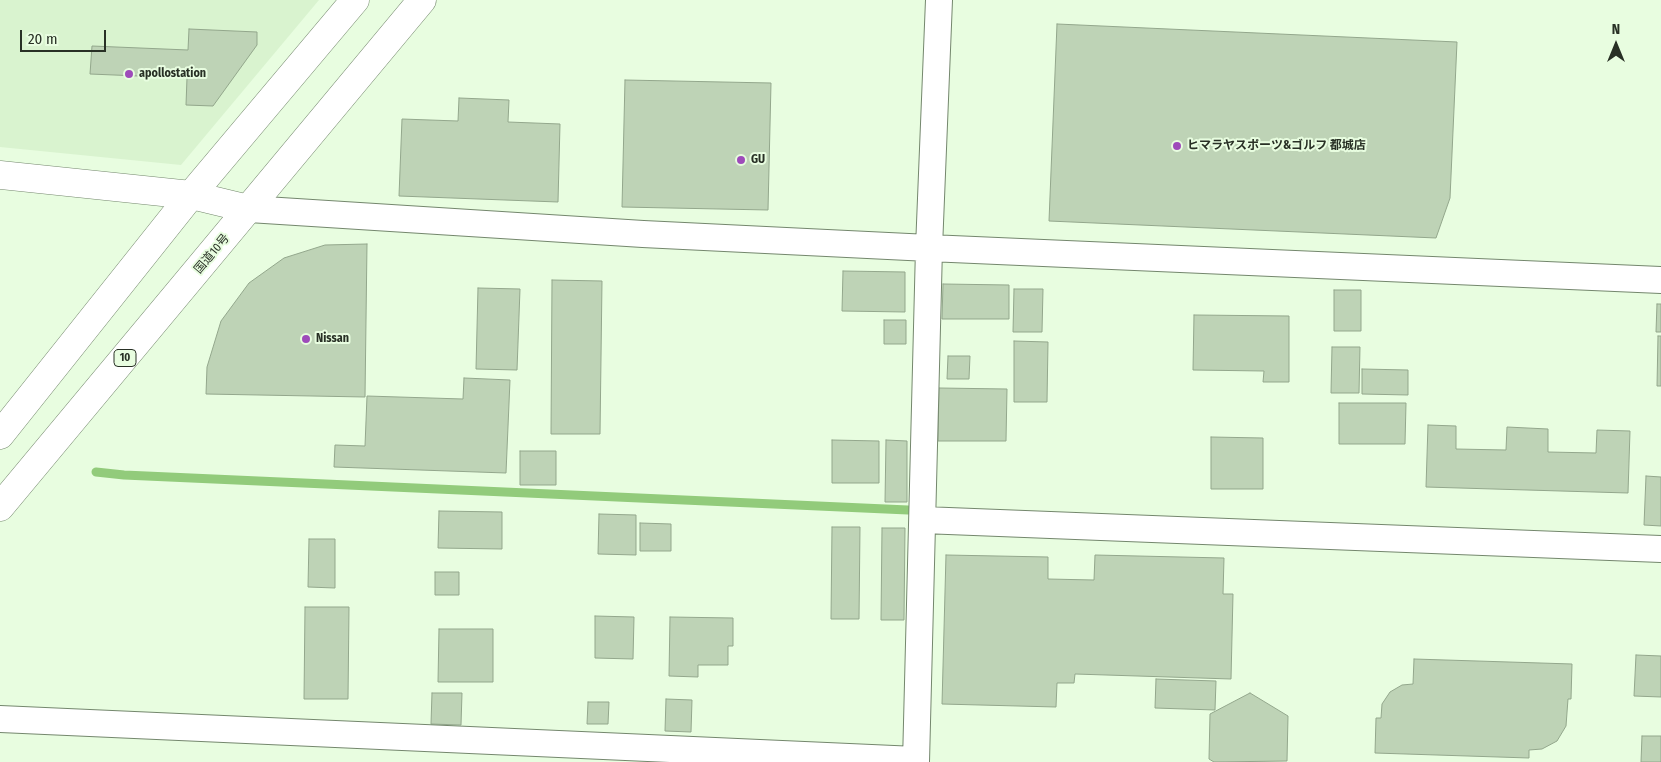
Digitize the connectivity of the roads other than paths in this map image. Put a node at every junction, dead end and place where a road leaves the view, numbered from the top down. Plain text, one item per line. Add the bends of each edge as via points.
1 (355, 0) edge
2 (422, 0) edge
3 (939, 0) edge
4 (0, 175) edge
5 (191, 195) junction
6 (249, 209) junction
7 (929, 248) junction
8 (1661, 280) edge
9 (0, 435) edge
10 (0, 507) edge
11 (923, 520) junction
12 (1661, 549) edge
13 (0, 719) edge
14 (916, 761) edge

1 - 5 main road
2 - 6 main road, 国道10号 / 10
3 - 7 street
4 - 5 main road
5 - 6 main road
5 - 9 main road
6 - 7 street
6 - 10 main road, 国道10号 / 10
7 - 8 street
7 - 11 street
11 - 12 street
11 - 14 street
13 - 14 street

